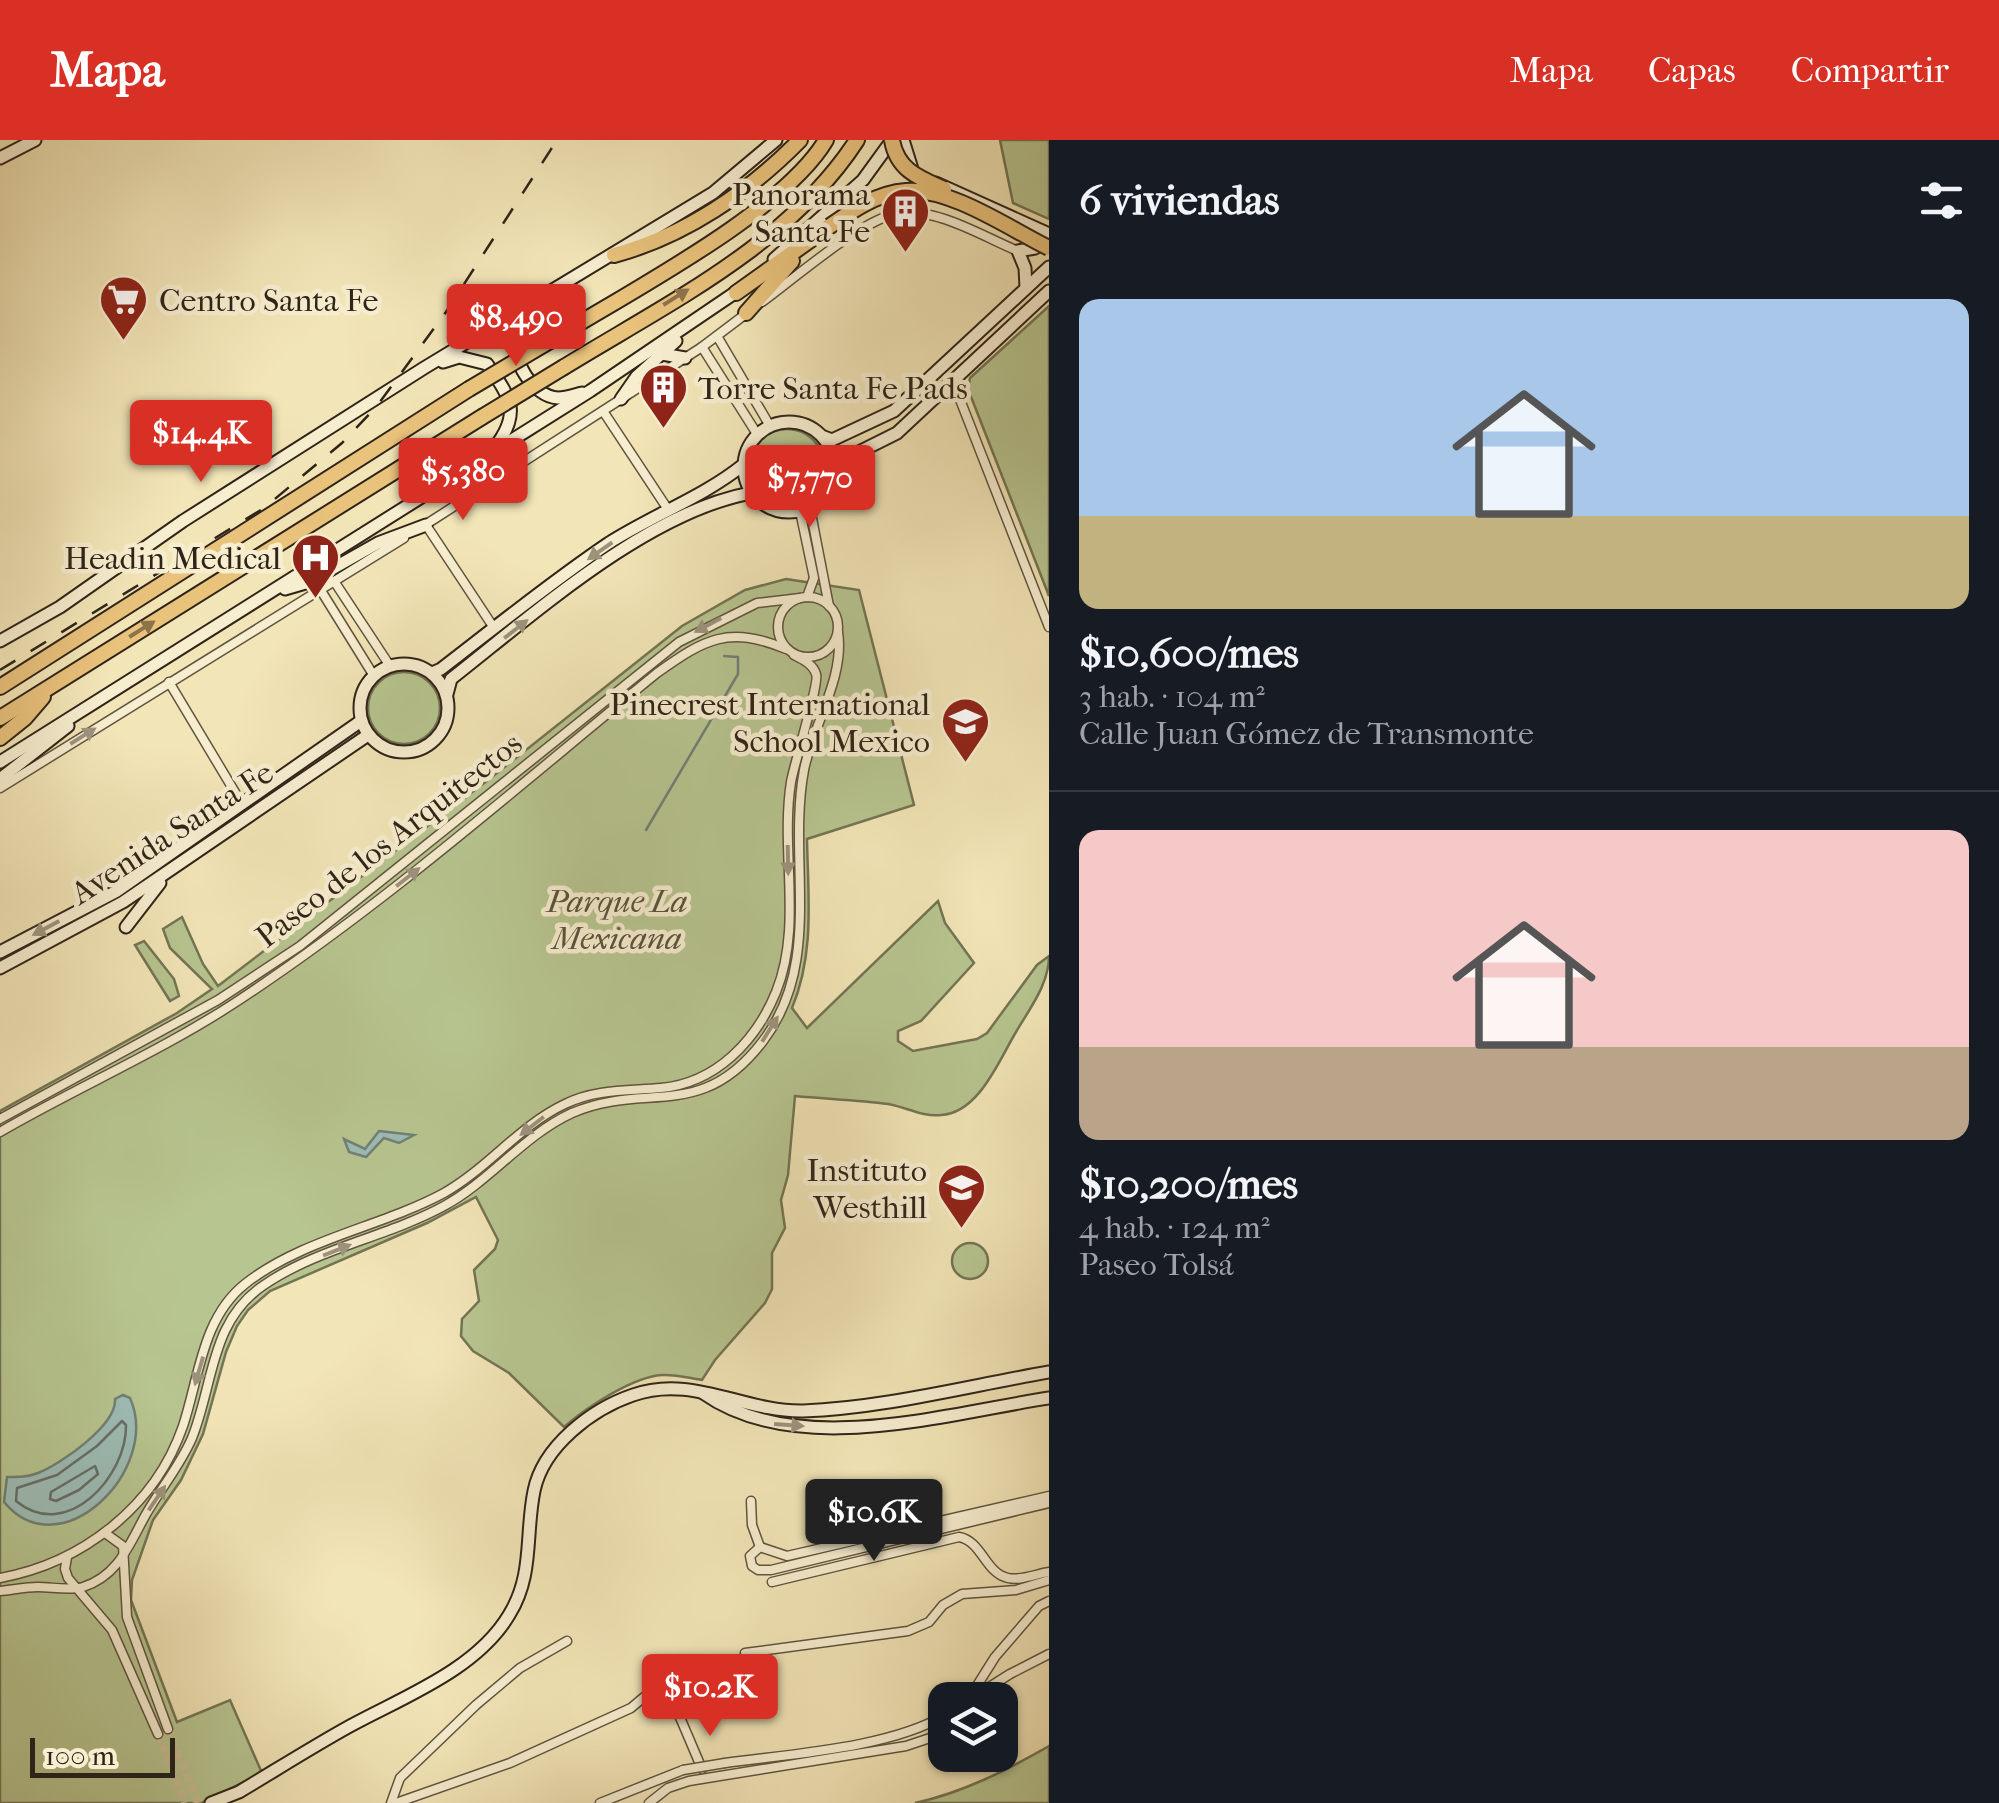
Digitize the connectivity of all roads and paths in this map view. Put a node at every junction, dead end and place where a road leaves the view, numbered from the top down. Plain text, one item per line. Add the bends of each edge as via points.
1 (35, 140) edge
2 (776, 140) edge
3 (800, 140) edge
4 (826, 140) edge
5 (858, 140) edge
6 (892, 140) edge
7 (902, 140) edge
8 (0, 158) edge
9 (1032, 227) junction
10 (1049, 236) edge
11 (810, 241) junction
12 (1049, 248) edge
13 (1018, 251) junction
14 (614, 255) junction
15 (1049, 267) edge
16 (1026, 288) junction
17 (1049, 291) edge
18 (736, 293) junction
19 (528, 306) junction
20 (746, 313) junction
21 (717, 336) junction
22 (702, 347) junction
23 (659, 352) junction
24 (685, 358) junction
25 (424, 368) junction
26 (940, 369) junction
27 (958, 378) junction
28 (590, 392) junction
29 (621, 399) junction
30 (603, 410) junction
31 (770, 426) junction
32 (758, 434) junction
33 (824, 437) junction
34 (488, 456) junction
35 (834, 464) junction
36 (743, 465) junction
37 (751, 493) junction
38 (667, 508) junction
39 (805, 509) junction
40 (426, 525) junction
41 (334, 581) junction
42 (320, 589) junction
43 (266, 595) junction
44 (804, 597) junction
45 (829, 606) junction
46 (1049, 626) edge
47 (494, 628) junction
48 (838, 632) junction
49 (0, 640) edge
50 (790, 652) junction
51 (390, 666) junction
52 (432, 673) junction
53 (374, 676) junction
54 (169, 682) junction
55 (53, 684) junction
56 (0, 687) edge
57 (447, 694) junction
58 (100, 698) junction
59 (0, 718) edge
60 (362, 721) junction
61 (368, 735) junction
62 (0, 738) edge
63 (538, 754) junction
64 (0, 762) edge
65 (546, 764) junction
66 (0, 778) edge
67 (0, 788) edge
68 (242, 804) junction
69 (788, 814) junction
70 (798, 816) junction
71 (168, 872) junction
72 (126, 927) dead end
73 (0, 952) edge
74 (0, 968) edge
75 (218, 1000) junction
76 (223, 1010) junction
77 (33, 1100) junction
78 (571, 1101) junction
79 (38, 1110) junction
80 (576, 1112) junction
81 (0, 1119) edge
82 (0, 1132) edge
83 (235, 1293) junction
84 (244, 1302) junction
85 (1049, 1372) edge
86 (699, 1391) junction
87 (1049, 1398) edge
88 (887, 1400) junction
89 (890, 1425) junction
90 (751, 1500) dead end
91 (1049, 1500) edge
92 (105, 1533) junction
93 (760, 1546) junction
94 (125, 1555) junction
95 (67, 1557) junction
96 (1049, 1572) edge
97 (0, 1578) edge
98 (1049, 1580) edge
99 (772, 1582) dead end
100 (76, 1588) junction
101 (0, 1592) edge
102 (1049, 1602) edge
103 (568, 1641) dead end
104 (745, 1653) dead end
105 (1049, 1654) edge
106 (980, 1682) edge
107 (997, 1682) edge
108 (644, 1697) dead end
109 (756, 1698) dead end
110 (928, 1726) edge
111 (168, 1729) tunnel mouth
112 (158, 1734) tunnel mouth
113 (928, 1739) edge
114 (706, 1778) junction
115 (622, 1799) edge
116 (211, 1803) edge
117 (394, 1803) edge
118 (600, 1803) edge
119 (648, 1803) edge

1 - 8 street
2 - 14 street via 713,193
3 - 14 highway via 766,176 722,205 650,245
4 - 56 highway, bridge via 801,171 738,223
55 -> 5 highway, bridge via 709,276 782,226 817,194
6 - 10 highway, bridge via 898,161 914,176
6 - 18 street via 863,180
7 - 9 street via 919,175
9 - 10 street
9 - 13 street via 1036,248
11 - 12 highway, bridge via 870,201 923,191
11 - 18 highway
11 - 20 highway
13 - 16 street
13 - 20 street via 942,219 902,212 870,224
14 - 19 street
15 - 16 street
16 - 26 street
17 - 27 street
18 - 23 street
19 - 25 street
19 - 28 street via 514,338 526,376 542,394
20 - 21 street
21 - 22 street
21 - 31 street
22 - 24 street
22 - 32 street
23 - 24 street
23 - 28 street
23 - 29 street
24 - 29 street
25 - 34 street via 459,357 487,364 508,393 512,414
25 - 49 street via 183,520 60,608
26 - 27 street
26 - 33 street via 894,412 832,440
27 - 35 street via 897,433
27 - 46 street via 959,396
28 - 34 street
29 - 30 street
30 - 38 street
30 - 40 street
31 - 32 street
31 - 33 street via 798,422
32 - 36 street
33 - 35 street
34 - 43 street
35 - 39 street via 822,498
36 - 37 street
36 - 38 street
37 - 39 street via 777,511
57 -> 37 street via 451,679 618,554 668,523
38 -> 47 street
39 - 44 street via 814,578
39 - 45 street
40 - 41 street
40 - 43 street via 309,582
40 - 47 street
41 - 42 street
41 - 51 street
42 - 53 street
42 - 54 street
43 - 58 street
44 - 45 street
44 - 50 street via 786,606 777,622
44 -> 63 street, Paseo de los Arquitectos via 757,603 698,630
45 - 48 street
47 - 52 street
48 - 50 street via 822,654 803,658
48 - 70 street via 839,661 812,736
50 - 65 street, Paseo de los Arquitectos via 741,635 708,640 657,672
50 - 69 street via 812,667 818,683 799,742
51 - 52 street
51 - 53 street
52 - 57 street
53 - 60 street via 361,697
67 -> 54 street
54 - 68 street
55 - 59 highway
55 - 62 highway
57 - 61 street via 447,722 419,751 391,751
58 - 64 street
58 - 66 street
60 - 61 street
60 - 68 street, Avenida Santa Fe
61 - 71 street, Avenida Santa Fe
63 - 65 street
63 - 75 street, Paseo de los Arquitectos via 359,902
76 -> 65 street, Paseo de los Arquitectos via 398,886
68 -> 73 street, Avenida Santa Fe via 116,891
69 - 70 street
69 -> 78 street via 787,955 755,1031 700,1079
80 -> 70 street via 690,1094 725,1077 762,1042 784,1006 798,957
71 - 72 street
71 - 74 street, Avenida Santa Fe
75 - 76 street
75 - 77 street, Paseo de los Arquitectos
76 - 79 street, Paseo de los Arquitectos
77 - 79 street
77 - 81 street, Paseo de los Arquitectos
78 - 80 street
78 -> 83 street via 448,1190 284,1260
79 - 82 street, Paseo de los Arquitectos
84 -> 80 street via 290,1270 441,1208
83 - 84 street
83 -> 92 street via 213,1325 169,1458
94 -> 84 street via 190,1442 221,1335
85 - 88 street
86 - 88 street via 784,1410
86 -> 89 street via 764,1423
86 - 116 street via 663,1386 632,1395 598,1411 546,1460 534,1488 524,1587 507,1620 469,1660
87 - 89 street
88 - 89 street
90 - 93 street
91 - 93 street via 787,1556
91 - 93 street via 772,1570 752,1566 750,1556
92 - 94 street
92 - 95 street
94 - 100 street
94 - 111 street via 127,1617
95 - 97 street
95 - 100 street via 66,1574
96 - 99 street via 1007,1578 958,1537
98 - 104 street via 962,1594 908,1632
100 - 101 street
100 - 112 street via 112,1630
102 - 106 street
103 - 117 street via 520,1668 476,1705 400,1778
105 - 107 street
108 - 117 street via 510,1763
109 - 114 street via 679,1715
110 - 115 street, bridge via 844,1746 683,1770
113 - 114 street
114 - 119 street via 668,1788
115 - 118 street

